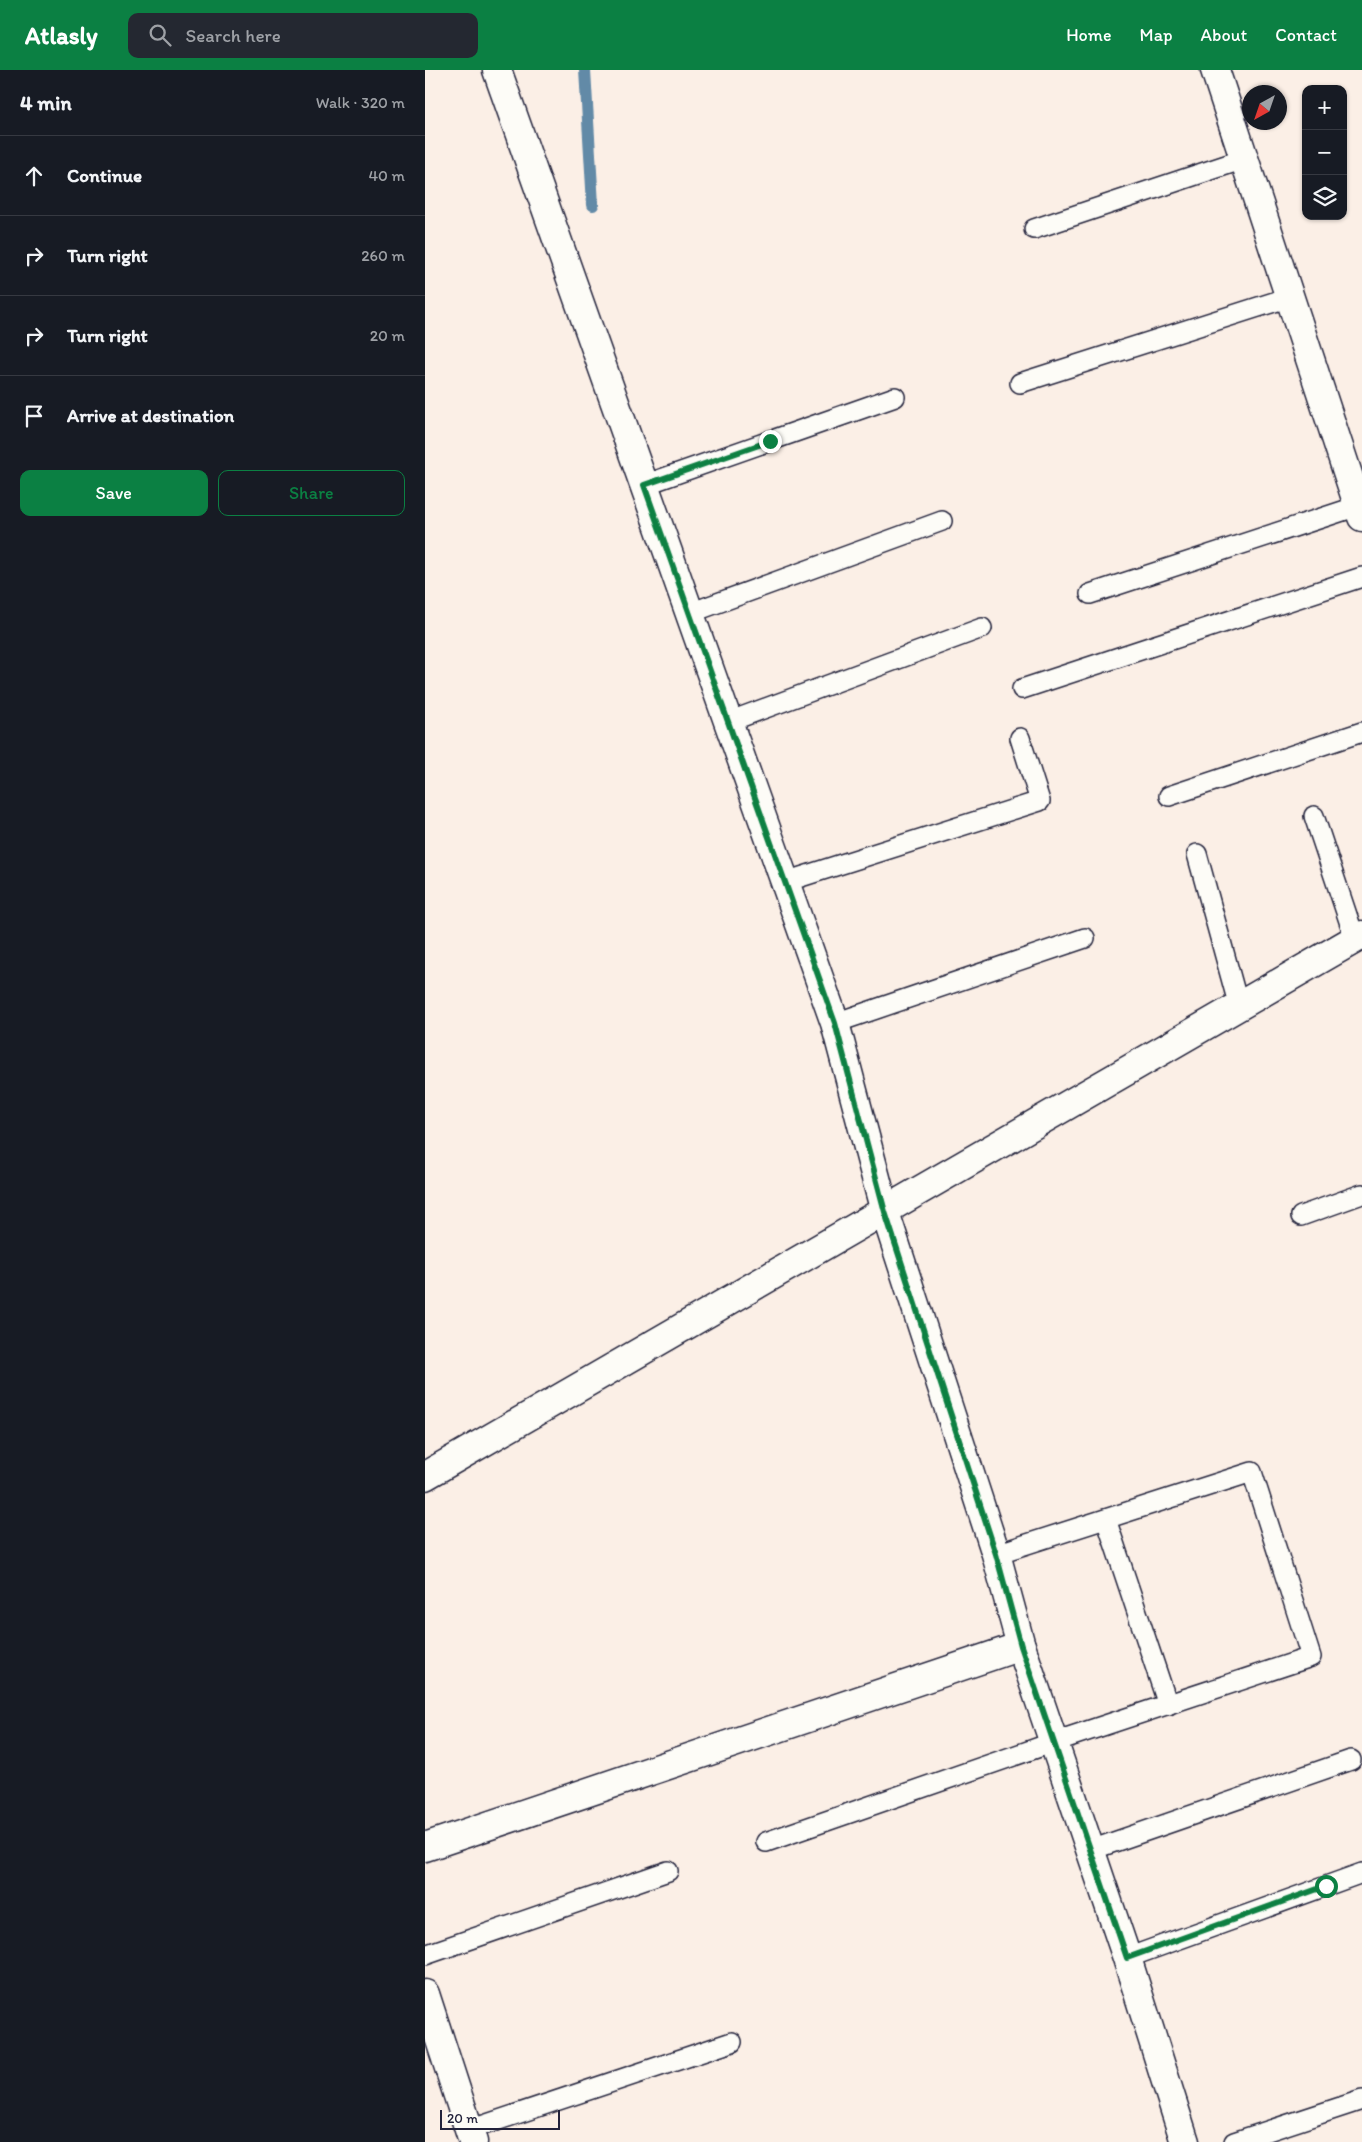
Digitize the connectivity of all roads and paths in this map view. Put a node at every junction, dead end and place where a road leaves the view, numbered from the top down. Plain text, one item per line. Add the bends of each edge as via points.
1 (497, 70) edge
2 (1215, 70) edge
3 (1244, 159) junction
4 (1034, 229) dead end
5 (1290, 297) junction
6 (1020, 383) dead end
7 (895, 397) dead end
8 (644, 485) junction
9 (1360, 512) edge
10 (942, 521) dead end
11 (1362, 576) edge
12 (1090, 594) dead end
13 (690, 613) junction
14 (982, 628) dead end
15 (1022, 689) dead end
16 (728, 722) junction
17 (1362, 732) edge
18 (1021, 738) dead end
19 (1169, 796) dead end
20 (1314, 816) dead end
21 (1197, 854) dead end
22 (785, 882) junction
23 (1359, 937) edge
24 (1085, 938) dead end
25 (1239, 1007) junction
26 (835, 1023) junction
27 (1362, 1194) edge
28 (885, 1212) junction
29 (1301, 1216) dead end
30 (425, 1476) edge
31 (1105, 1519) junction
32 (996, 1554) junction
33 (1021, 1646) junction
34 (1168, 1705) junction
35 (1053, 1742) junction
36 (1351, 1760) dead end
37 (766, 1842) dead end
38 (425, 1847) edge
39 (1091, 1850) junction
40 (668, 1871) dead end
41 (1362, 1872) edge
42 (425, 1955) edge
43 (1127, 1958) junction
44 (425, 1994) edge
45 (732, 2042) dead end
46 (1362, 2100) edge
47 (471, 2136) edge
48 (1185, 2142) edge
49 (1234, 2142) edge

1 - 8 street
2 - 3 street
3 - 4 lane
3 - 5 street
5 - 6 lane
5 - 9 street
7 - 8 lane
8 - 13 street
9 - 12 lane
10 - 13 lane
11 - 15 lane
13 - 16 street
14 - 16 lane
16 - 22 street
17 - 19 lane
18 - 22 lane via 1040,800
20 - 23 lane
21 - 25 lane
22 - 26 street
23 - 25 street
24 - 26 lane
25 - 28 street
26 - 28 street
27 - 29 lane
28 - 30 street
28 - 32 street
31 - 32 lane
31 - 34 lane
31 - 34 lane via 1252,1472 1311,1657
32 - 33 street
33 - 35 street
33 - 38 street
34 - 35 lane
35 - 37 lane
35 - 39 street
36 - 39 lane
39 - 43 street
40 - 42 lane
41 - 43 lane
43 - 48 street
44 - 47 street
45 - 47 lane
46 - 49 lane

